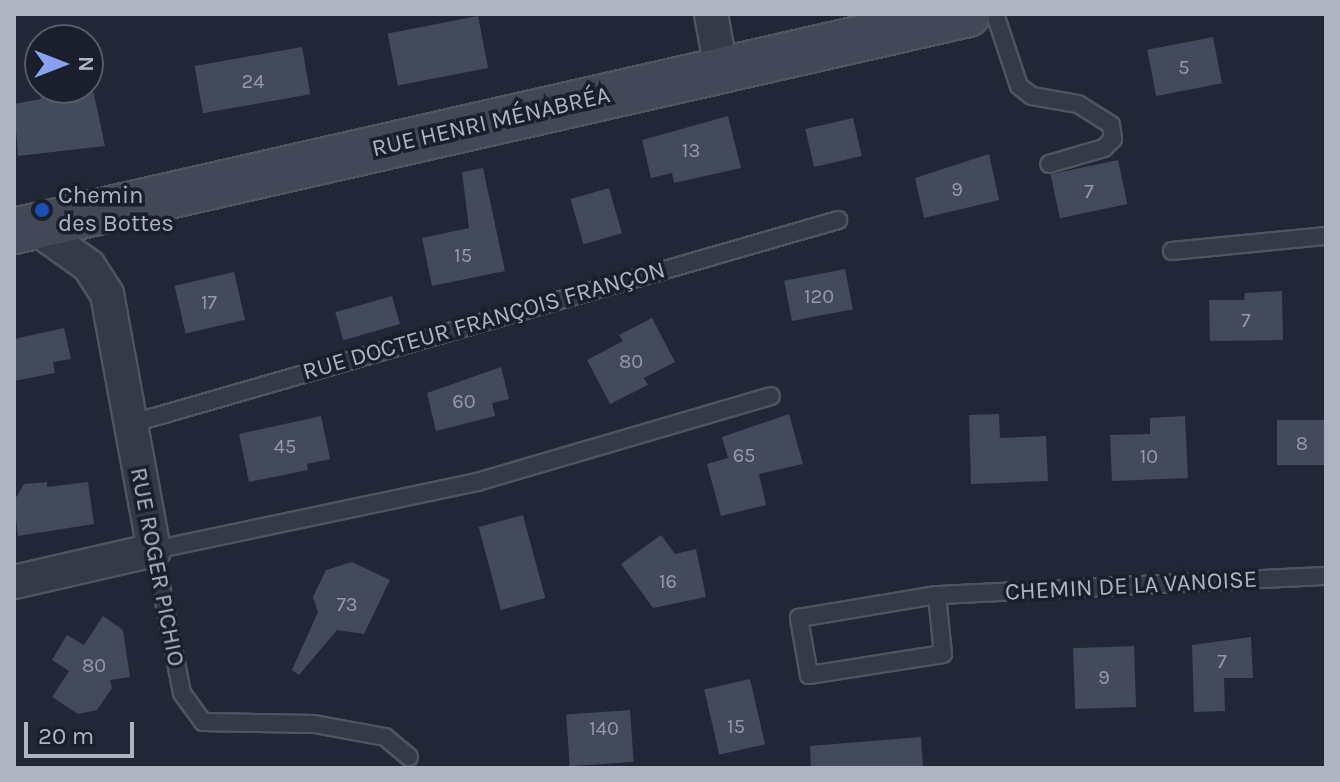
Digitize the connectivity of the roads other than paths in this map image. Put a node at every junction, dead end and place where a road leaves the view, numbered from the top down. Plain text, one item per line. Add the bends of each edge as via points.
1 (711, 14) edge
2 (968, 14) edge
3 (995, 14) edge
4 (721, 69) junction
5 (1049, 164) dead end
6 (838, 220) dead end
7 (24, 228) edge
8 (1326, 236) edge
9 (1172, 251) dead end
10 (771, 396) dead end
11 (130, 424) junction
12 (154, 550) junction
13 (1326, 576) edge
14 (14, 582) edge
15 (937, 595) junction
16 (409, 757) dead end

1 - 4 street
2 - 4 street, RUE HENRI MÉNABRÉA
3 - 5 lane via 1019,86 1032,96 1078,104 1111,125 1113,139 1104,148
4 - 7 street, RUE HENRI MÉNABRÉA
6 - 11 lane, RUE DOCTEUR FRANÇOIS FRANÇON
7 - 11 street, RUE ROGER PICHIO via 89,266 107,294
8 - 9 lane
10 - 12 lane via 477,482
11 - 12 street, RUE ROGER PICHIO
12 - 14 street
12 - 16 lane, RUE ROGER PICHIO via 182,693 203,722 314,724 385,737
13 - 15 lane, CHEMIN DE LA VANOISE
15 - 15 lane, CHEMIN DE LA VANOISE via 799,618 809,675 943,654

